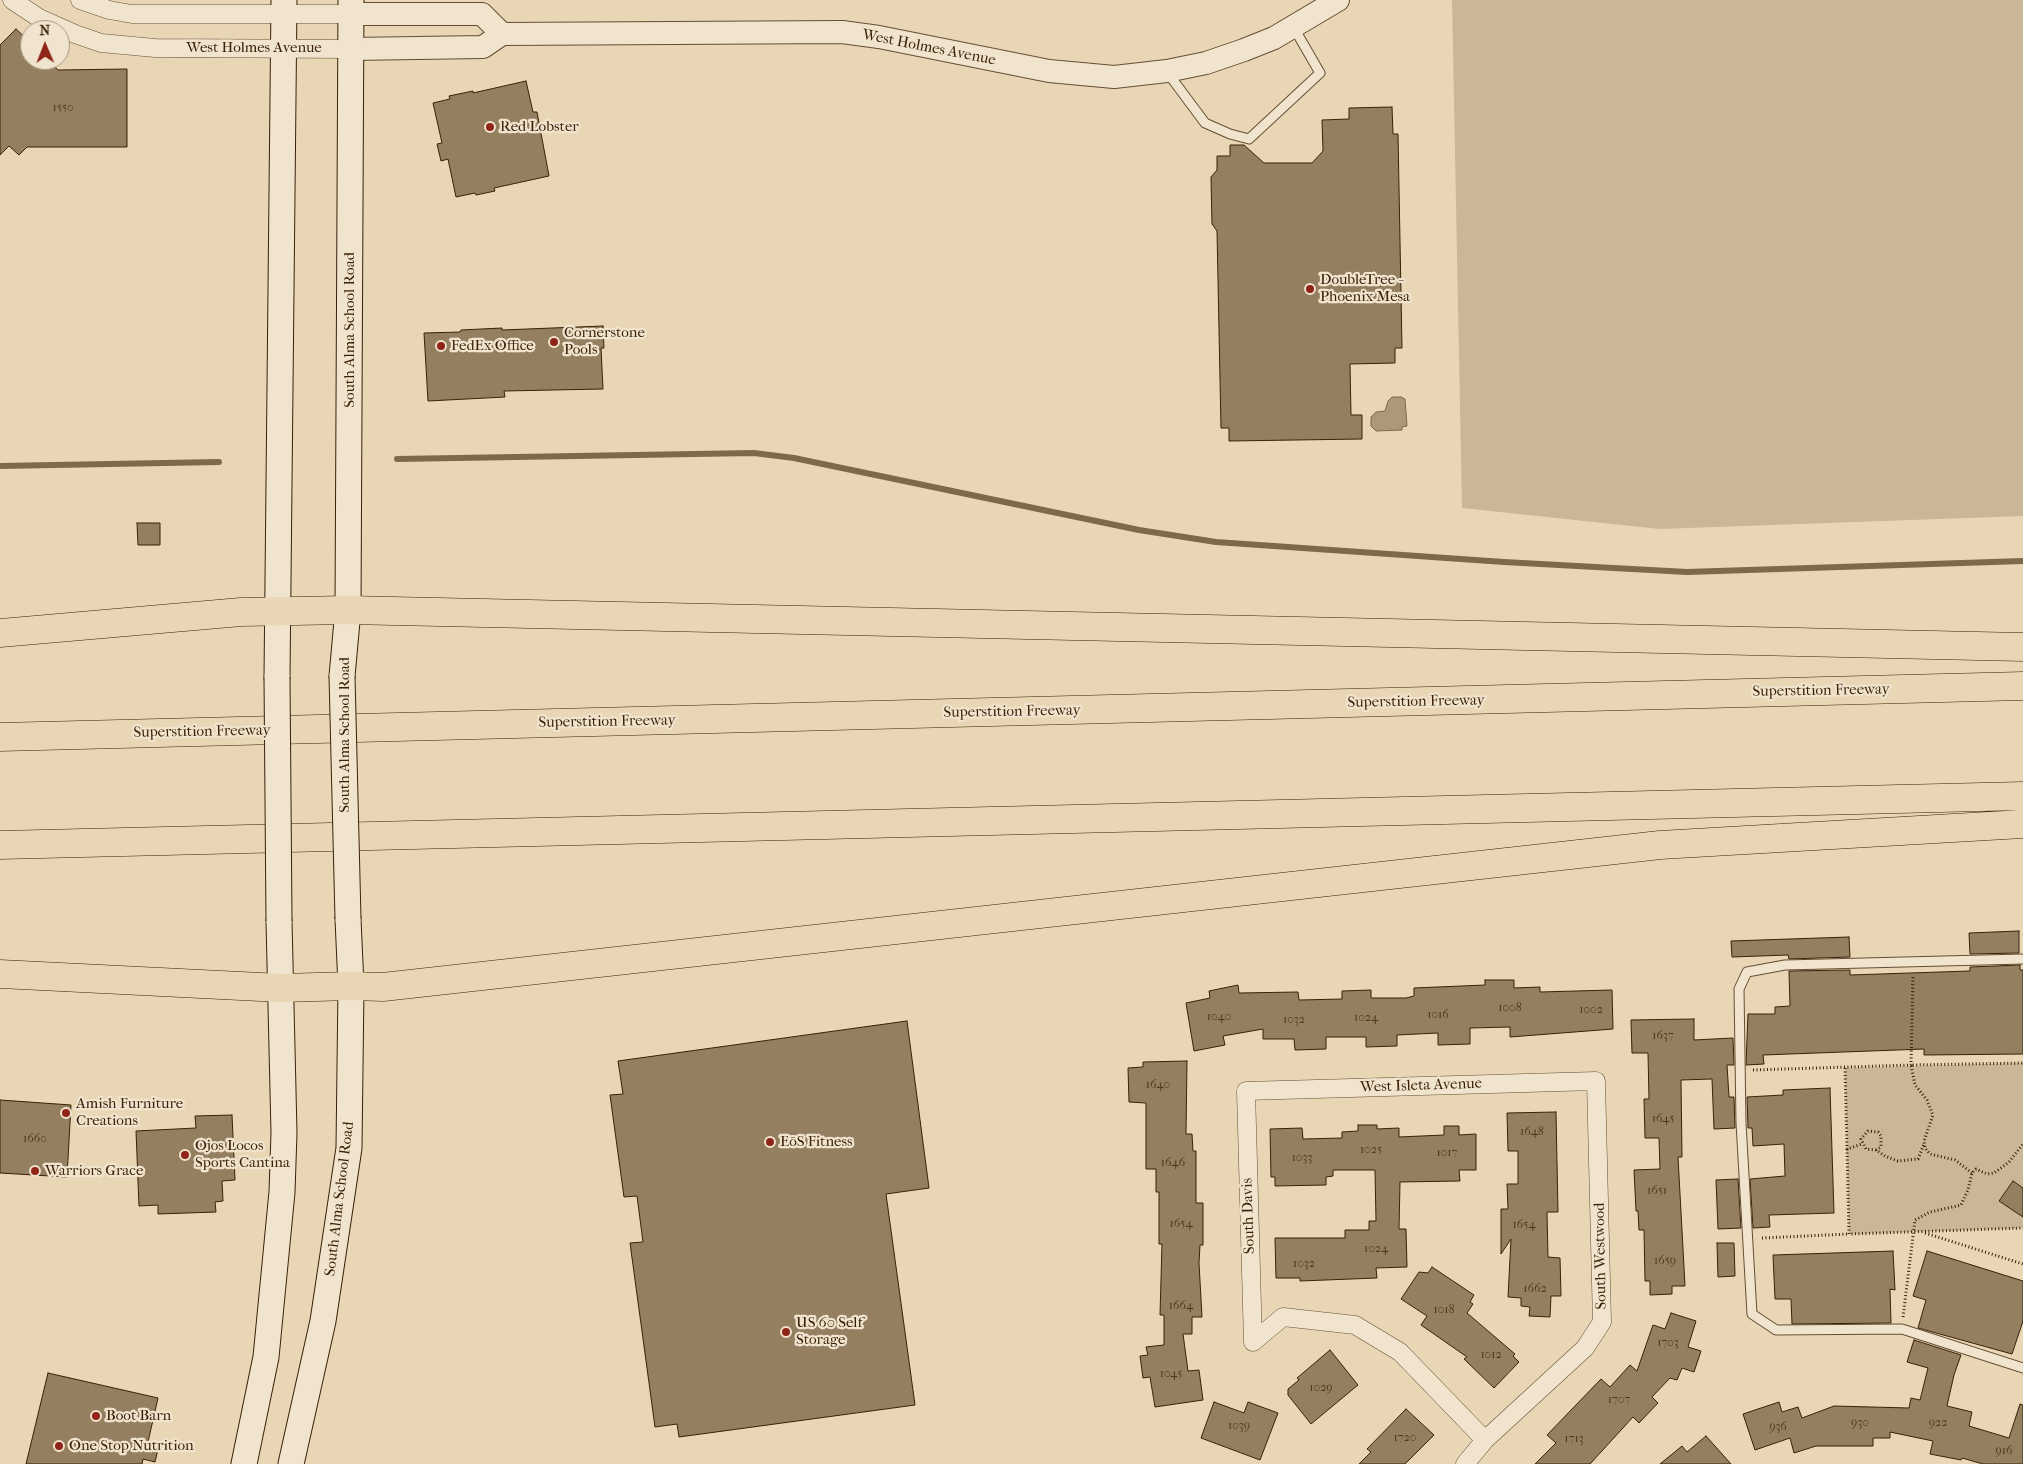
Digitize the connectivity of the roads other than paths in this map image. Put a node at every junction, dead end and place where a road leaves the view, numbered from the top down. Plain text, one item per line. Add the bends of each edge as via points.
1 (4, 0) edge
2 (12, 0) edge
3 (80, 0) edge
4 (1338, 0) edge
5 (0, 4) edge
6 (284, 7) edge
7 (351, 7) edge
8 (1293, 27) junction
9 (502, 34) junction
10 (284, 49) junction
11 (352, 49) junction
12 (1167, 72) junction
13 (348, 610) junction
14 (276, 613) junction
15 (0, 632) edge
16 (2023, 647) edge
17 (2023, 686) edge
18 (0, 737) edge
19 (2023, 796) edge
20 (2023, 824) edge
21 (0, 844) edge
22 (2023, 959) edge
23 (0, 974) edge
24 (350, 986) junction
25 (281, 988) junction
26 (1596, 1082) joint
27 (1246, 1091) joint
28 (2023, 1368) edge
29 (1485, 1440) junction
30 (244, 1464) edge
31 (291, 1464) edge
32 (1465, 1464) edge

1 - 5 street
2 - 10 street, West Holmes Avenue via 39,18 101,43
3 - 6 street via 132,14
4 - 8 street, West Holmes Avenue
6 - 7 street
6 - 10 main road
7 - 9 street via 482,14
7 - 11 main road, South Alma School Road
8 - 12 street, West Holmes Avenue via 1244,50
8 - 12 lane via 1320,73 1250,139 1205,123
9 - 11 street, West Holmes Avenue via 484,47
9 - 12 street, West Holmes Avenue via 842,32 1049,71 1114,77
10 - 11 street, West Holmes Avenue
10 - 14 main road
11 - 13 main road, South Alma School Road
13 - 14 highway
13 - 16 highway
13 - 24 main road, South Alma School Road, bridge via 342,676
14 - 15 highway via 241,612
14 - 25 main road, bridge
17 - 18 highway, Superstition Freeway
19 - 21 highway
20 - 24 highway via 1660,845 383,987
22 - 28 lane via 1785,965 1746,972 1739,989 1752,1314 1776,1330 1902,1329
23 - 25 highway
24 - 25 highway
24 - 31 main road, South Alma School Road via 347,1166 323,1320
25 - 30 main road via 282,1192 266,1357
26 - 27 street, West Isleta Avenue
26 - 29 street, South Westwood via 1602,1322 1585,1348
27 - 29 street, South Davis via 1253,1342 1284,1317 1355,1325 1400,1352
29 - 32 street, South Westwood

